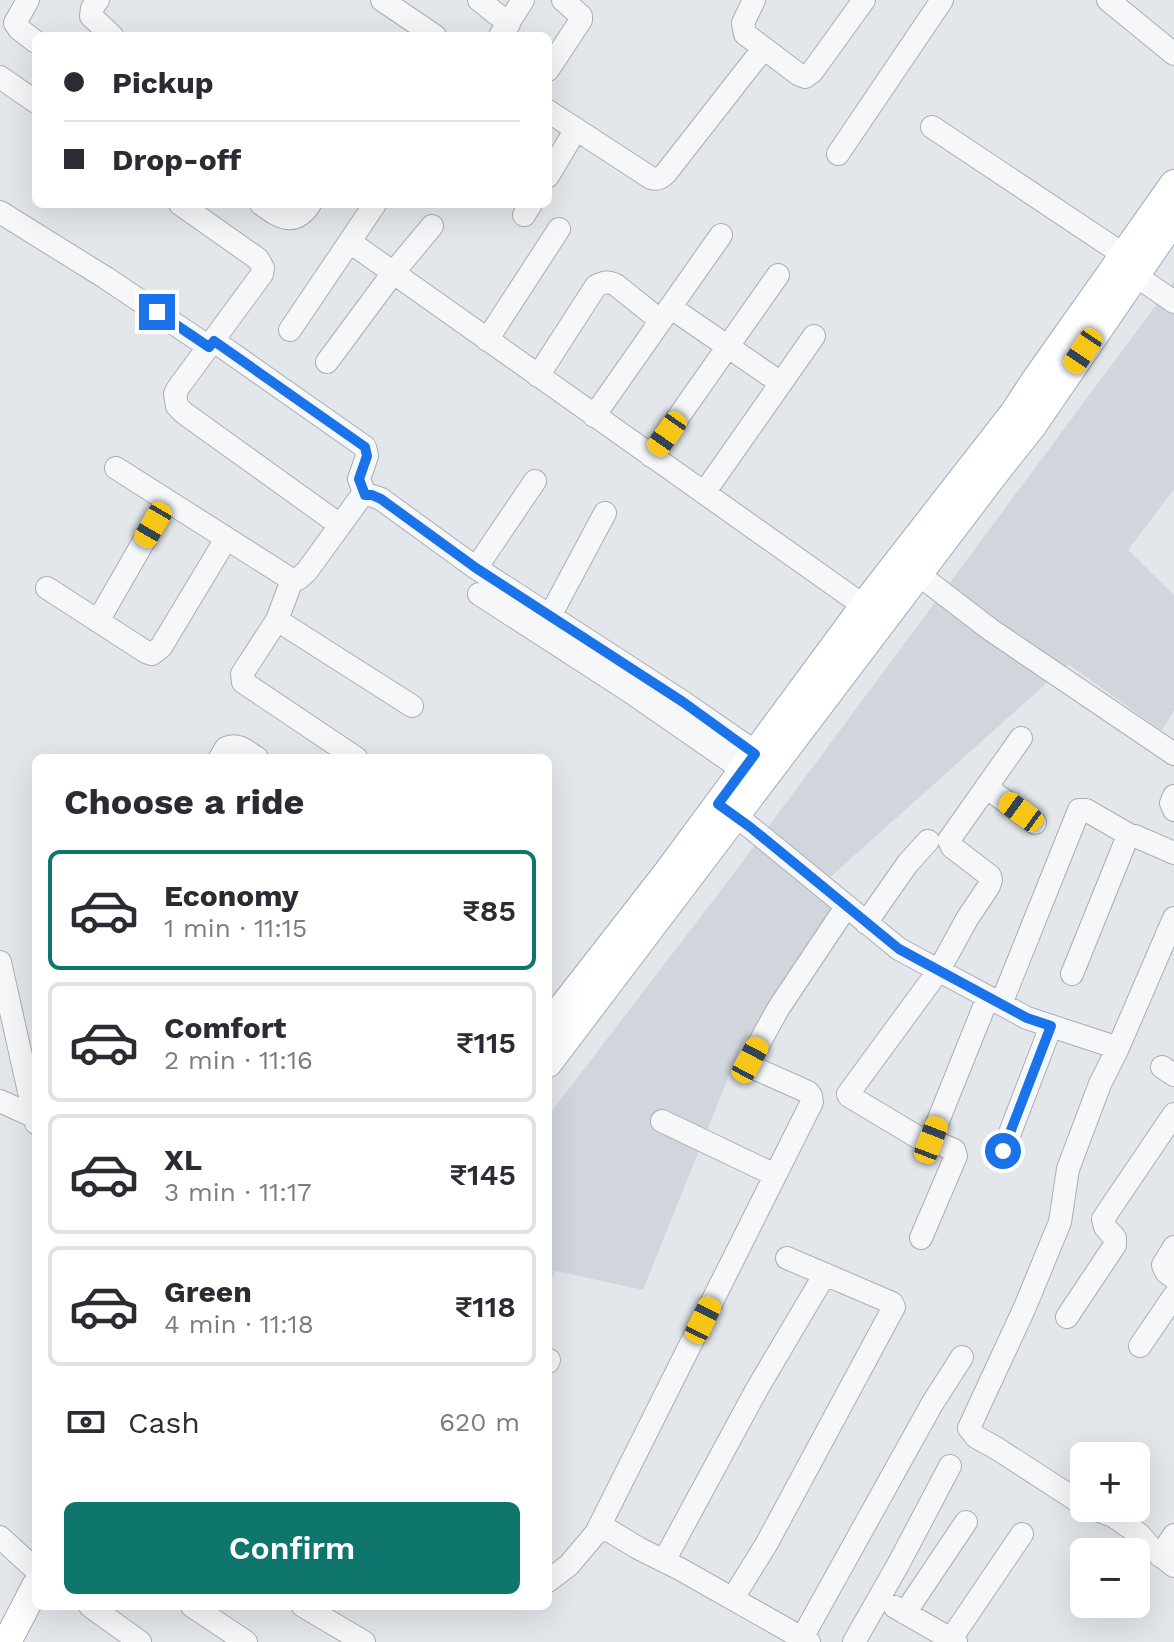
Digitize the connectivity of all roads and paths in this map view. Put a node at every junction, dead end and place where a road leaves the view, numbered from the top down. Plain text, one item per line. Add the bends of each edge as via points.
1 (28, 0) edge
2 (98, 0) edge
3 (382, 0) edge
4 (479, 0) edge
5 (523, 0) edge
6 (563, 0) edge
7 (754, 0) edge
8 (864, 0) edge
9 (942, 0) edge
10 (1108, 0) edge
11 (504, 30) edge
12 (108, 32) edge
13 (429, 32) edge
14 (32, 39) edge
15 (763, 49) junction
16 (1174, 54) edge
17 (552, 64) edge
18 (0, 77) edge
19 (32, 99) edge
20 (552, 114) edge
21 (932, 127) dead end
22 (576, 129) junction
23 (838, 154) dead end
24 (552, 169) edge
25 (1174, 184) edge
26 (186, 208) edge
27 (267, 208) edge
28 (308, 208) edge
29 (372, 208) edge
30 (0, 212) edge
31 (1174, 219) edge
32 (432, 226) dead end
33 (559, 229) dead end
34 (721, 235) dead end
35 (350, 242) junction
36 (1130, 265) junction
37 (393, 273) junction
38 (778, 275) dead end
39 (1174, 302) edge
40 (666, 314) junction
41 (290, 330) dead end
42 (814, 336) dead end
43 (487, 340) junction
44 (212, 344) junction
45 (729, 347) junction
46 (327, 362) dead end
47 (538, 376) junction
48 (781, 383) junction
49 (594, 416) junction
50 (1023, 420) junction
51 (651, 456) junction
52 (116, 468) dead end
53 (535, 481) dead end
54 (704, 493) junction
55 (365, 495) junction
56 (167, 501) junction
57 (605, 513) dead end
58 (340, 525) junction
59 (226, 539) junction
60 (476, 568) junction
61 (918, 574) junction
62 (292, 580) junction
63 (47, 588) dead end
64 (479, 594) dead end
65 (864, 606) junction
66 (550, 616) junction
67 (277, 620) junction
68 (98, 621) junction
69 (412, 706) dead end
70 (1021, 738) dead end
71 (222, 754) edge
72 (251, 754) edge
73 (350, 754) edge
74 (1174, 754) edge
75 (757, 763) junction
76 (986, 787) junction
77 (1174, 796) edge
78 (726, 810) junction
79 (1174, 810) edge
80 (1035, 823) dead end
81 (1131, 836) junction
82 (928, 841) dead end
83 (1174, 853) edge
84 (846, 907) junction
85 (1174, 918) edge
86 (866, 923) junction
87 (0, 962) edge
88 (1164, 967) edge
89 (939, 970) junction
90 (1072, 974) dead end
91 (995, 1001) junction
92 (552, 1021) edge
93 (1051, 1026) junction
94 (1118, 1048) junction
95 (552, 1057) edge
96 (0, 1101) edge
97 (32, 1106) edge
98 (1174, 1114) edge
99 (32, 1118) edge
100 (662, 1121) dead end
101 (931, 1140) junction
102 (1003, 1151) dead end
103 (775, 1175) junction
104 (921, 1238) dead end
105 (1174, 1247) edge
106 (787, 1258) dead end
107 (825, 1274) junction
108 (1174, 1278) edge
109 (1174, 1296) edge
110 (1067, 1317) dead end
111 (1140, 1346) dead end
112 (962, 1357) dead end
113 (950, 1466) dead end
114 (1070, 1496) edge
115 (966, 1522) dead end
116 (1122, 1522) edge
117 (596, 1533) junction
118 (1022, 1534) dead end
119 (1174, 1535) edge
120 (0, 1537) edge
121 (664, 1561) junction
122 (1167, 1561) edge
123 (32, 1566) edge
124 (552, 1578) edge
125 (32, 1594) edge
126 (733, 1598) junction
127 (880, 1598) junction
128 (45, 1610) edge
129 (96, 1610) edge
130 (198, 1610) edge
131 (310, 1610) edge
132 (905, 1613) junction
133 (806, 1640) edge
134 (954, 1641) edge
135 (7, 1642) edge
136 (28, 1642) edge
137 (140, 1642) edge
138 (246, 1642) edge
139 (364, 1642) edge
140 (854, 1642) edge

1 - 14 street via 15,23
2 - 12 street via 91,16
3 - 13 street
4 - 11 street
5 - 11 street
6 - 17 street via 581,20
7 - 15 street via 743,28
8 - 15 street via 809,76
9 - 23 street
10 - 16 street
15 - 22 street via 661,178 651,178
18 - 19 street
20 - 22 street
21 - 36 street
22 - 24 street
25 - 36 main road
26 - 44 street via 258,259 263,268
27 - 28 street via 291,218
29 - 35 street
30 - 44 street
31 - 36 main road
32 - 37 street
33 - 43 street
34 - 40 street
35 - 37 street
35 - 41 street
36 - 39 street
36 - 50 main road via 1035,381
37 - 43 street
37 - 46 street
38 - 45 street
40 - 45 street
40 - 47 street via 616,285 602,283
40 - 49 street
42 - 48 street
43 - 47 street
44 - 55 street via 365,447 359,479
44 - 58 street via 175,394 177,406
45 - 48 street
45 - 51 street
47 - 49 street
48 - 54 street
49 - 51 street
50 - 61 main road
50 - 65 main road
51 - 54 street
52 - 56 street
53 - 60 street
54 - 65 street
55 - 58 street
55 - 60 street via 381,499
56 - 59 street
56 - 68 street
57 - 66 street
58 - 62 street via 303,576
59 - 62 street
59 - 68 street via 155,653
60 - 66 street
61 - 74 street
61 - 75 main road
62 - 67 street
63 - 68 street
64 - 75 street via 629,691
65 - 75 main road
66 - 75 street via 683,702
67 - 69 street
67 - 73 street via 242,674 243,682
70 - 76 street
71 - 72 street via 234,745
75 - 78 main road
76 - 80 street
76 - 89 street via 949,840 991,880
77 - 79 street
78 - 84 street
78 - 92 main road via 668,872
78 - 95 main road
81 - 83 street
81 - 90 street
81 - 91 street via 1079,810
82 - 86 street
84 - 86 street
84 - 103 street via 750,1060 754,1068 812,1098
85 - 88 street
86 - 89 street
87 - 97 street
88 - 94 street
89 - 91 street
89 - 101 street via 848,1094 926,1142
91 - 93 street
91 - 101 street
93 - 94 street
93 - 102 street
94 - 114 street via 1068,1169 1060,1222 969,1428
96 - 99 street
98 - 110 street via 1103,1219 1115,1245
100 - 103 street
101 - 104 street via 956,1156
103 - 117 street
105 - 108 street via 1163,1265
106 - 107 street
107 - 121 street
107 - 126 street via 892,1303 894,1309
109 - 111 street
112 - 133 street
113 - 127 street
115 - 132 street
116 - 122 street
117 - 121 street via 610,1531
117 - 124 street
118 - 134 street
119 - 122 street
120 - 123 street
121 - 126 street
125 - 135 main road
126 - 133 street
127 - 132 street
127 - 140 street
128 - 136 main road
129 - 137 street
130 - 138 street
131 - 139 street
132 - 134 street

